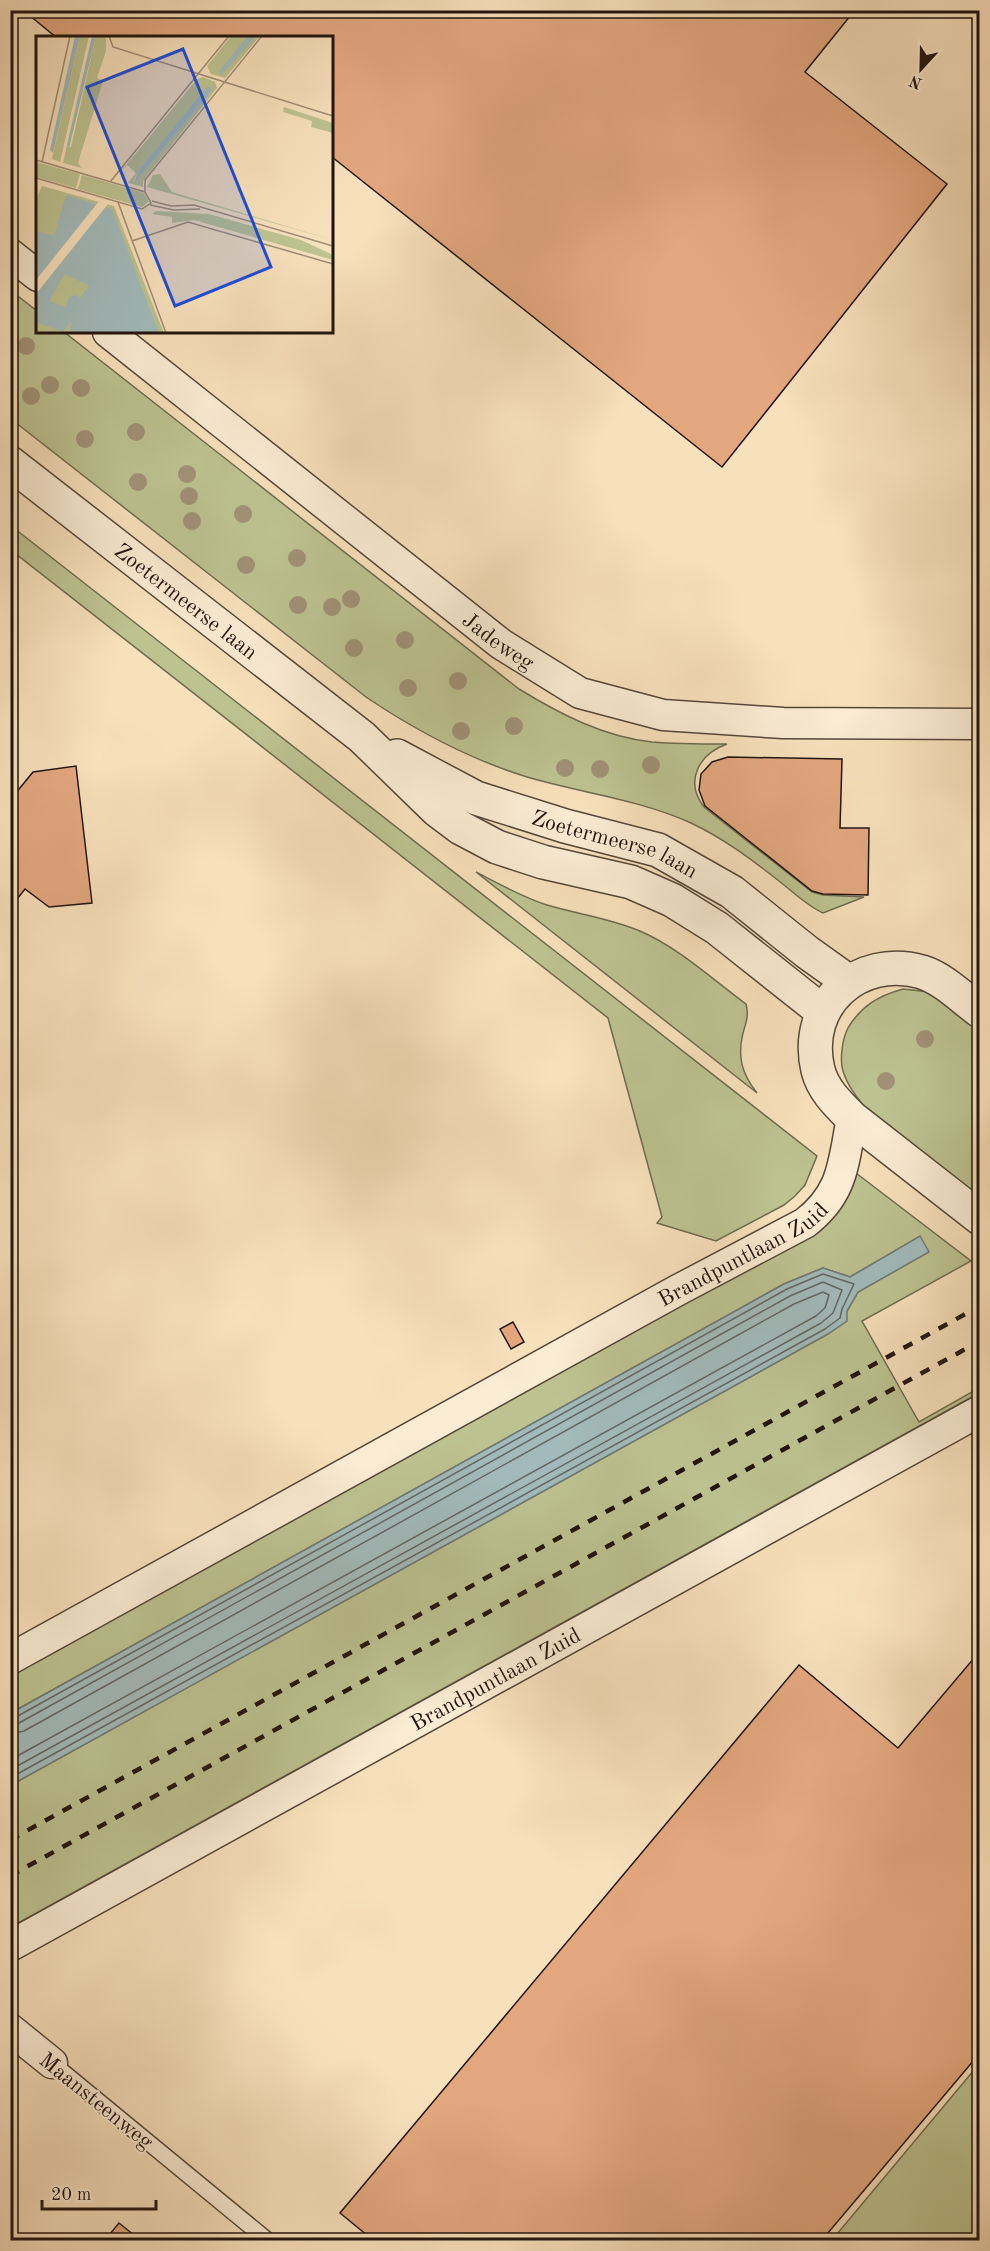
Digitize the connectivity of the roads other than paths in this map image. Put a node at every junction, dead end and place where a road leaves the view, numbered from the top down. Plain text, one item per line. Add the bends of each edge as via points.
1 (10, 254) edge
2 (36, 274) edge
3 (109, 333) edge
4 (10, 463) edge
5 (980, 724) edge
6 (362, 737) junction
7 (849, 982) junction
8 (980, 1011) edge
9 (823, 1012) junction
10 (852, 1118) junction
11 (980, 1218) edge
12 (980, 1411) edge
13 (10, 1659) edge
14 (10, 1946) edge
15 (10, 2029) edge
16 (52, 2063) joint
17 (267, 2241) edge

1 - 2 street
3 - 5 street, Jadeweg via 501,644 580,693 663,715 783,723
4 - 6 street, Zoetermeerse laan
6 - 7 street, Zoetermeerse laan via 476,798 658,850 732,892
6 - 9 street, Zoetermeerse laan via 461,828 497,847 632,882 672,900 717,928
7 - 8 street via 872,971 891,968 924,973
7 - 9 street
9 - 10 street via 816,1034 818,1070 828,1092
10 - 11 street
10 - 13 street, Brandpuntlaan Zuid via 838,1184 821,1211 805,1224 678,1290
12 - 14 street, Brandpuntlaan Zuid
15 - 16 street, Maansteenweg
16 - 17 lane, Maansteenweg

